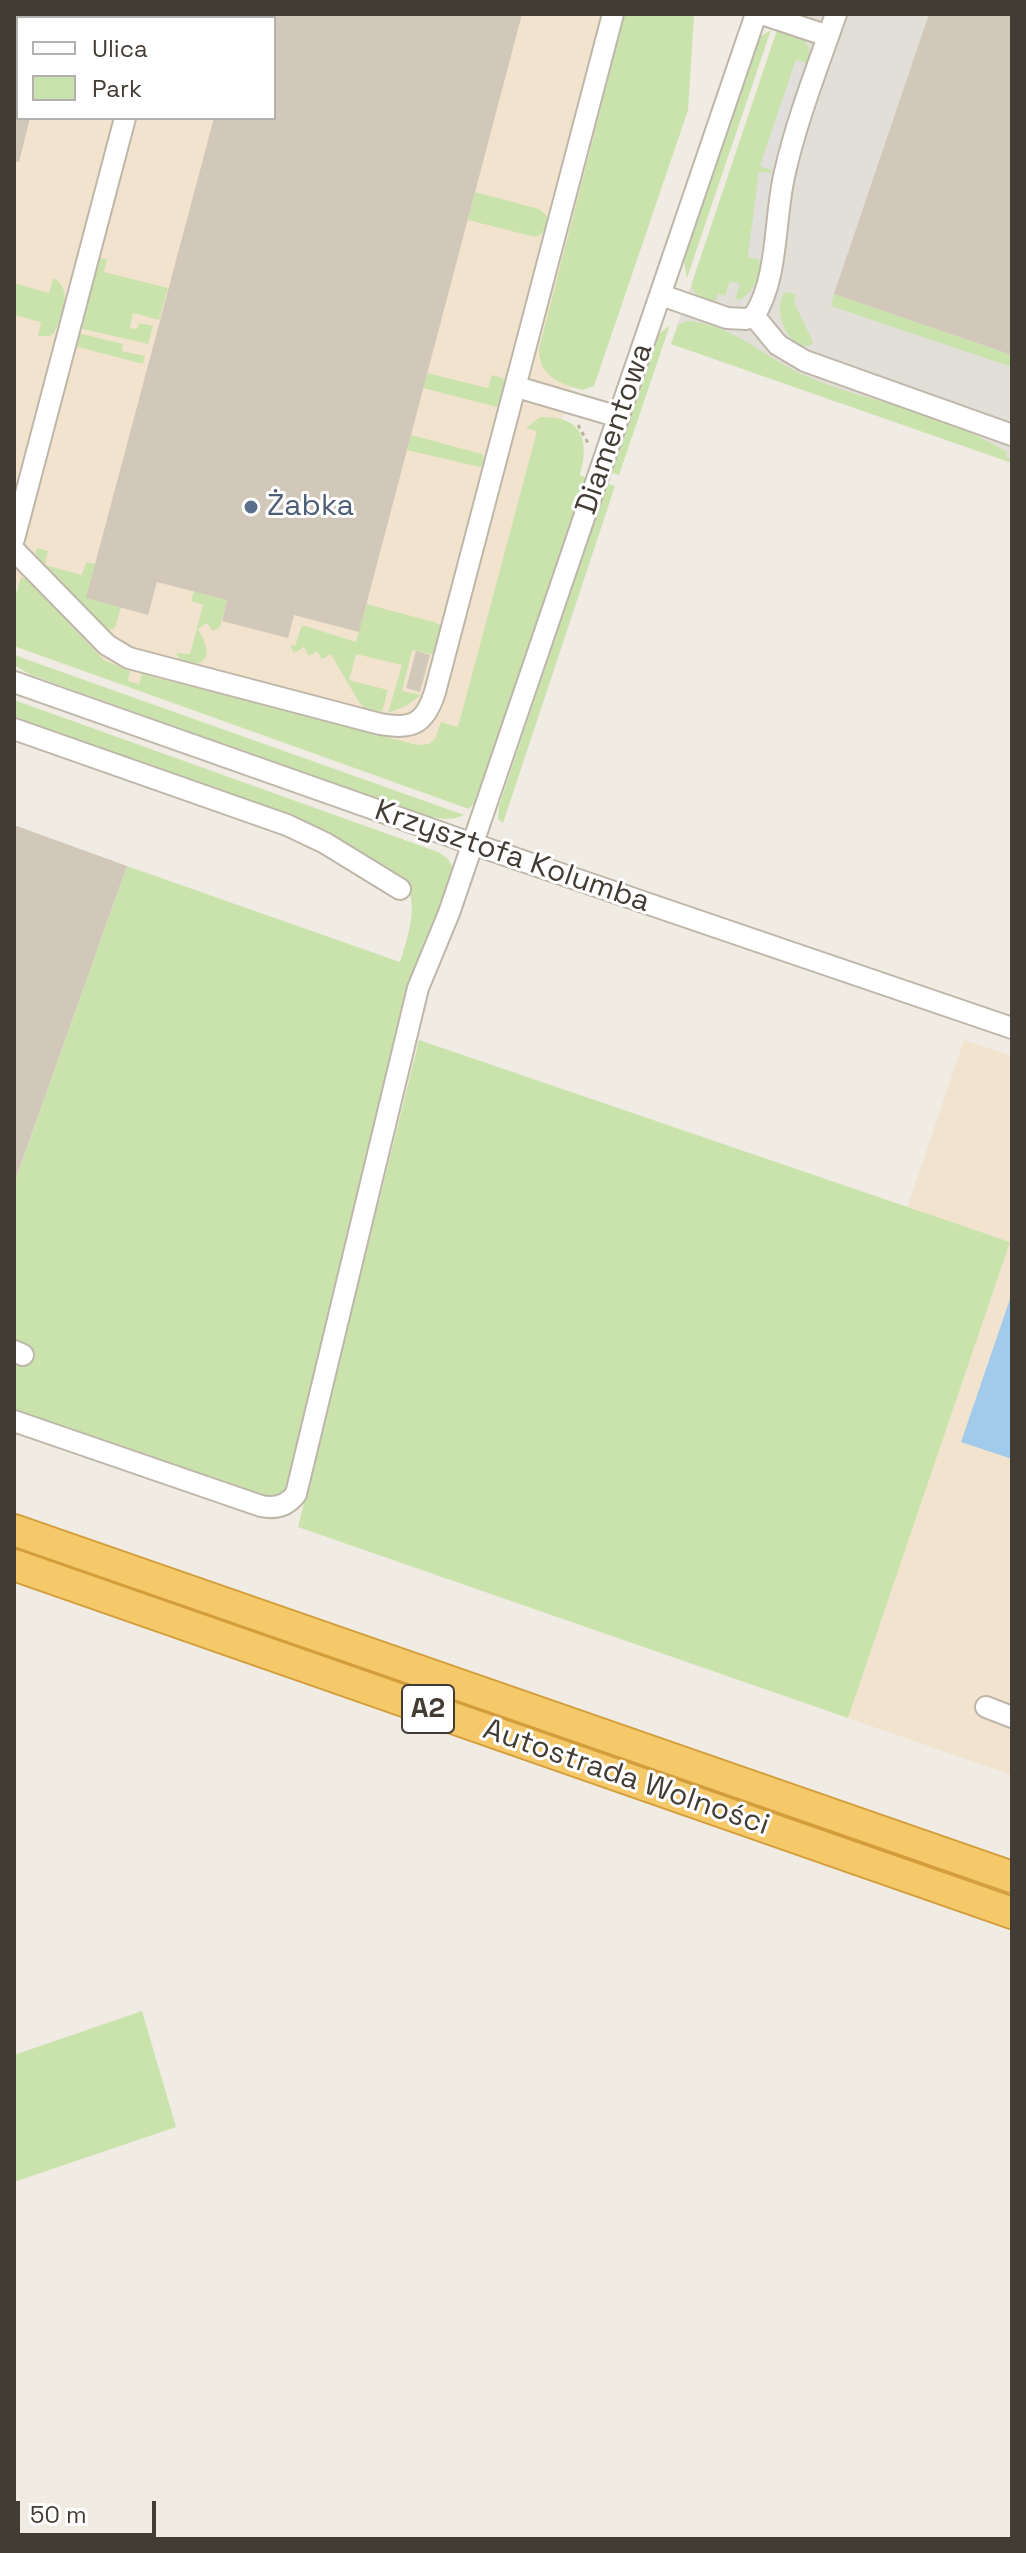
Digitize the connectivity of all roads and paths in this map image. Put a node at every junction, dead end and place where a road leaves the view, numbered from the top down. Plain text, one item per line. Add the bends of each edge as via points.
1 (613, 14) edge
2 (759, 14) edge
3 (836, 14) edge
4 (828, 36) junction
5 (124, 120) edge
6 (661, 295) junction
7 (754, 316) junction
8 (517, 387) junction
9 (619, 417) junction
10 (573, 420) dead end
11 (1012, 435) edge
12 (589, 449) dead end
13 (14, 539) edge
14 (14, 550) edge
15 (14, 559) edge
16 (14, 579) edge
17 (14, 682) edge
18 (14, 729) edge
19 (473, 844) junction
20 (400, 889) dead end
21 (1012, 1028) edge
22 (14, 1421) edge
23 (14, 1530) edge
24 (14, 1565) edge
25 (986, 1707) dead end
26 (1012, 1717) edge
27 (1012, 1877) edge
28 (1012, 1913) edge

1 - 8 street
2 - 4 street
2 - 6 street, Diamentowa
3 - 4 street
4 - 7 street via 785,170 767,286
5 - 13 street
6 - 7 street via 727,318
6 - 9 street, Diamentowa
7 - 11 street via 778,345 805,361
8 - 9 street
8 - 14 street via 435,692 427,714 415,724 380,724 121,655
9 - 19 street, Diamentowa
10 - 12 path
15 - 16 street
17 - 19 street, Krzysztofa Kolumba
18 - 20 street via 301,831
19 - 21 street, Krzysztofa Kolumba
19 - 22 street, Diamentowa via 418,988 301,1483 293,1498 279,1506 261,1506
23 - 27 highway, Autostrada Wolności / A2
24 - 28 highway, Autostrada Wolności / A2
25 - 26 street

